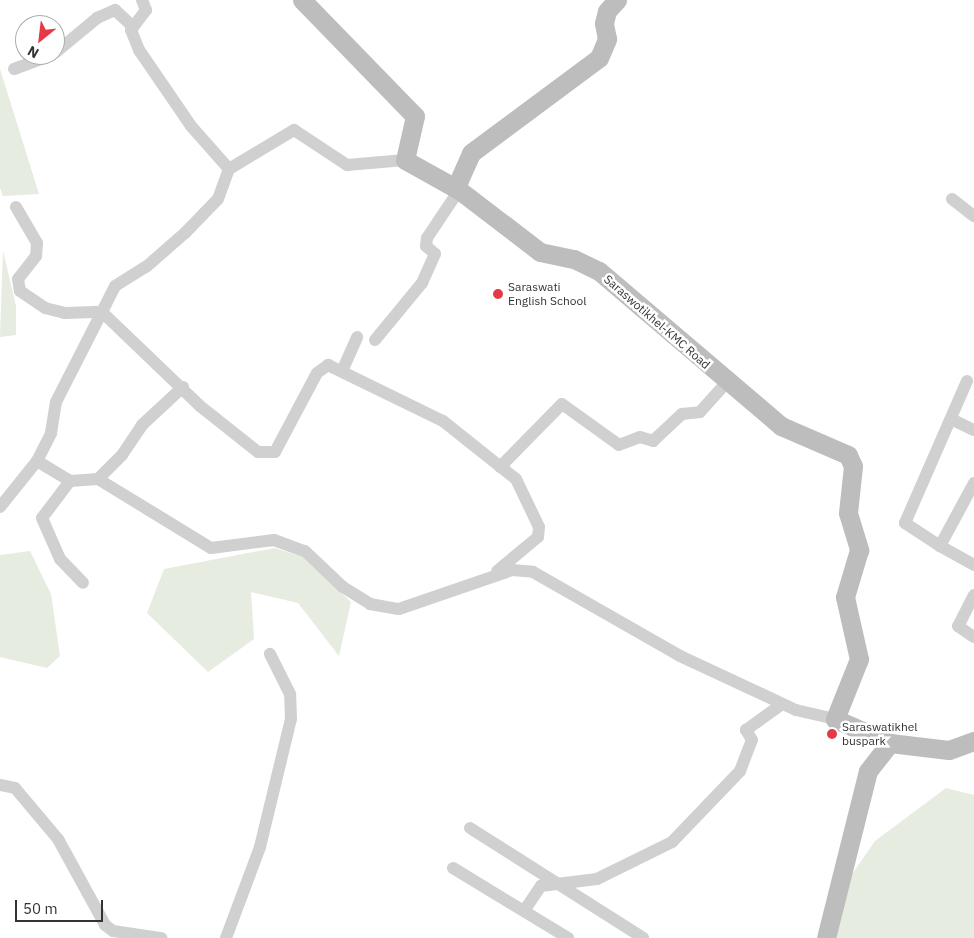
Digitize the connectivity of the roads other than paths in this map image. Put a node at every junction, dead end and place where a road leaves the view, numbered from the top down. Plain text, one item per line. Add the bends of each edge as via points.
1 (142, 0) edge
2 (302, 0) edge
3 (617, 0) edge
4 (132, 26) junction
5 (65, 45) edge
6 (25, 65) edge
7 (14, 69) dead end
8 (405, 160) junction
9 (229, 169) junction
10 (457, 188) junction
11 (952, 199) dead end
12 (16, 207) dead end
13 (974, 216) edge
14 (102, 312) junction
15 (357, 337) dead end
16 (375, 340) dead end
17 (343, 369) junction
18 (967, 380) dead end
19 (726, 383) junction
20 (183, 387) junction
21 (951, 419) junction
22 (974, 430) edge
23 (37, 461) junction
24 (500, 467) junction
25 (98, 479) junction
26 (70, 481) junction
27 (974, 484) edge
28 (0, 507) edge
29 (940, 546) junction
30 (974, 565) edge
31 (496, 576) junction
32 (82, 582) dead end
33 (974, 596) edge
34 (974, 637) edge
35 (270, 654) dead end
36 (782, 704) junction
37 (835, 719) junction
38 (974, 741) edge
39 (890, 743) junction
40 (0, 785) edge
41 (470, 828) dead end
42 (453, 868) dead end
43 (564, 885) junction
44 (526, 908) junction
45 (112, 935) edge
46 (160, 938) edge
47 (226, 938) edge
48 (568, 938) edge
49 (643, 938) edge
50 (826, 938) edge

1 - 4 street via 146,10
2 - 8 street via 415,116
3 - 10 street via 607,11 604,23 607,39 599,58 471,153
4 - 5 street via 115,10 97,18
4 - 9 street via 155,77
6 - 7 street
8 - 9 street via 347,166 294,130
8 - 10 street, Saraswotikhel-KMC Road
9 - 14 street via 218,199 146,267 115,286
10 - 16 street via 427,238 426,246 435,254 422,283
10 - 19 street, Saraswotikhel-KMC Road via 540,252 574,259 599,271
11 - 13 street
12 - 14 street via 36,243 36,256 18,280 20,291 45,308 65,313
14 - 20 street
14 - 23 street via 56,402 51,433
15 - 17 street
17 - 20 street via 321,368 269,455 258,452
17 - 24 street via 428,410
18 - 21 street
19 - 24 street via 700,412 682,414 653,441 640,437 619,446 562,404
19 - 37 street, Saraswotikhel-KMC Road via 781,426 848,455 853,466 848,514 859,550 845,597 859,659
20 - 25 street via 142,425
21 - 22 street
21 - 29 street via 905,523
23 - 26 street
23 - 28 street
24 - 31 street via 516,479 534,513 538,537
25 - 26 street
25 - 31 street via 211,548 274,540 305,551 344,587 370,604 399,609
26 - 32 street via 42,518 60,559
27 - 29 street
29 - 30 street
31 - 36 street via 512,570 533,572 680,656
33 - 34 street via 958,626
35 - 47 street via 290,694 291,719 260,846
36 - 37 street
36 - 43 street via 746,730 752,740 740,771 672,842 597,879
37 - 39 street
38 - 39 street via 949,750
39 - 50 street via 868,771
40 - 45 street via 15,788 58,839
41 - 43 street
42 - 44 street
43 - 44 street via 541,886
43 - 49 street
44 - 48 street
45 - 46 street

